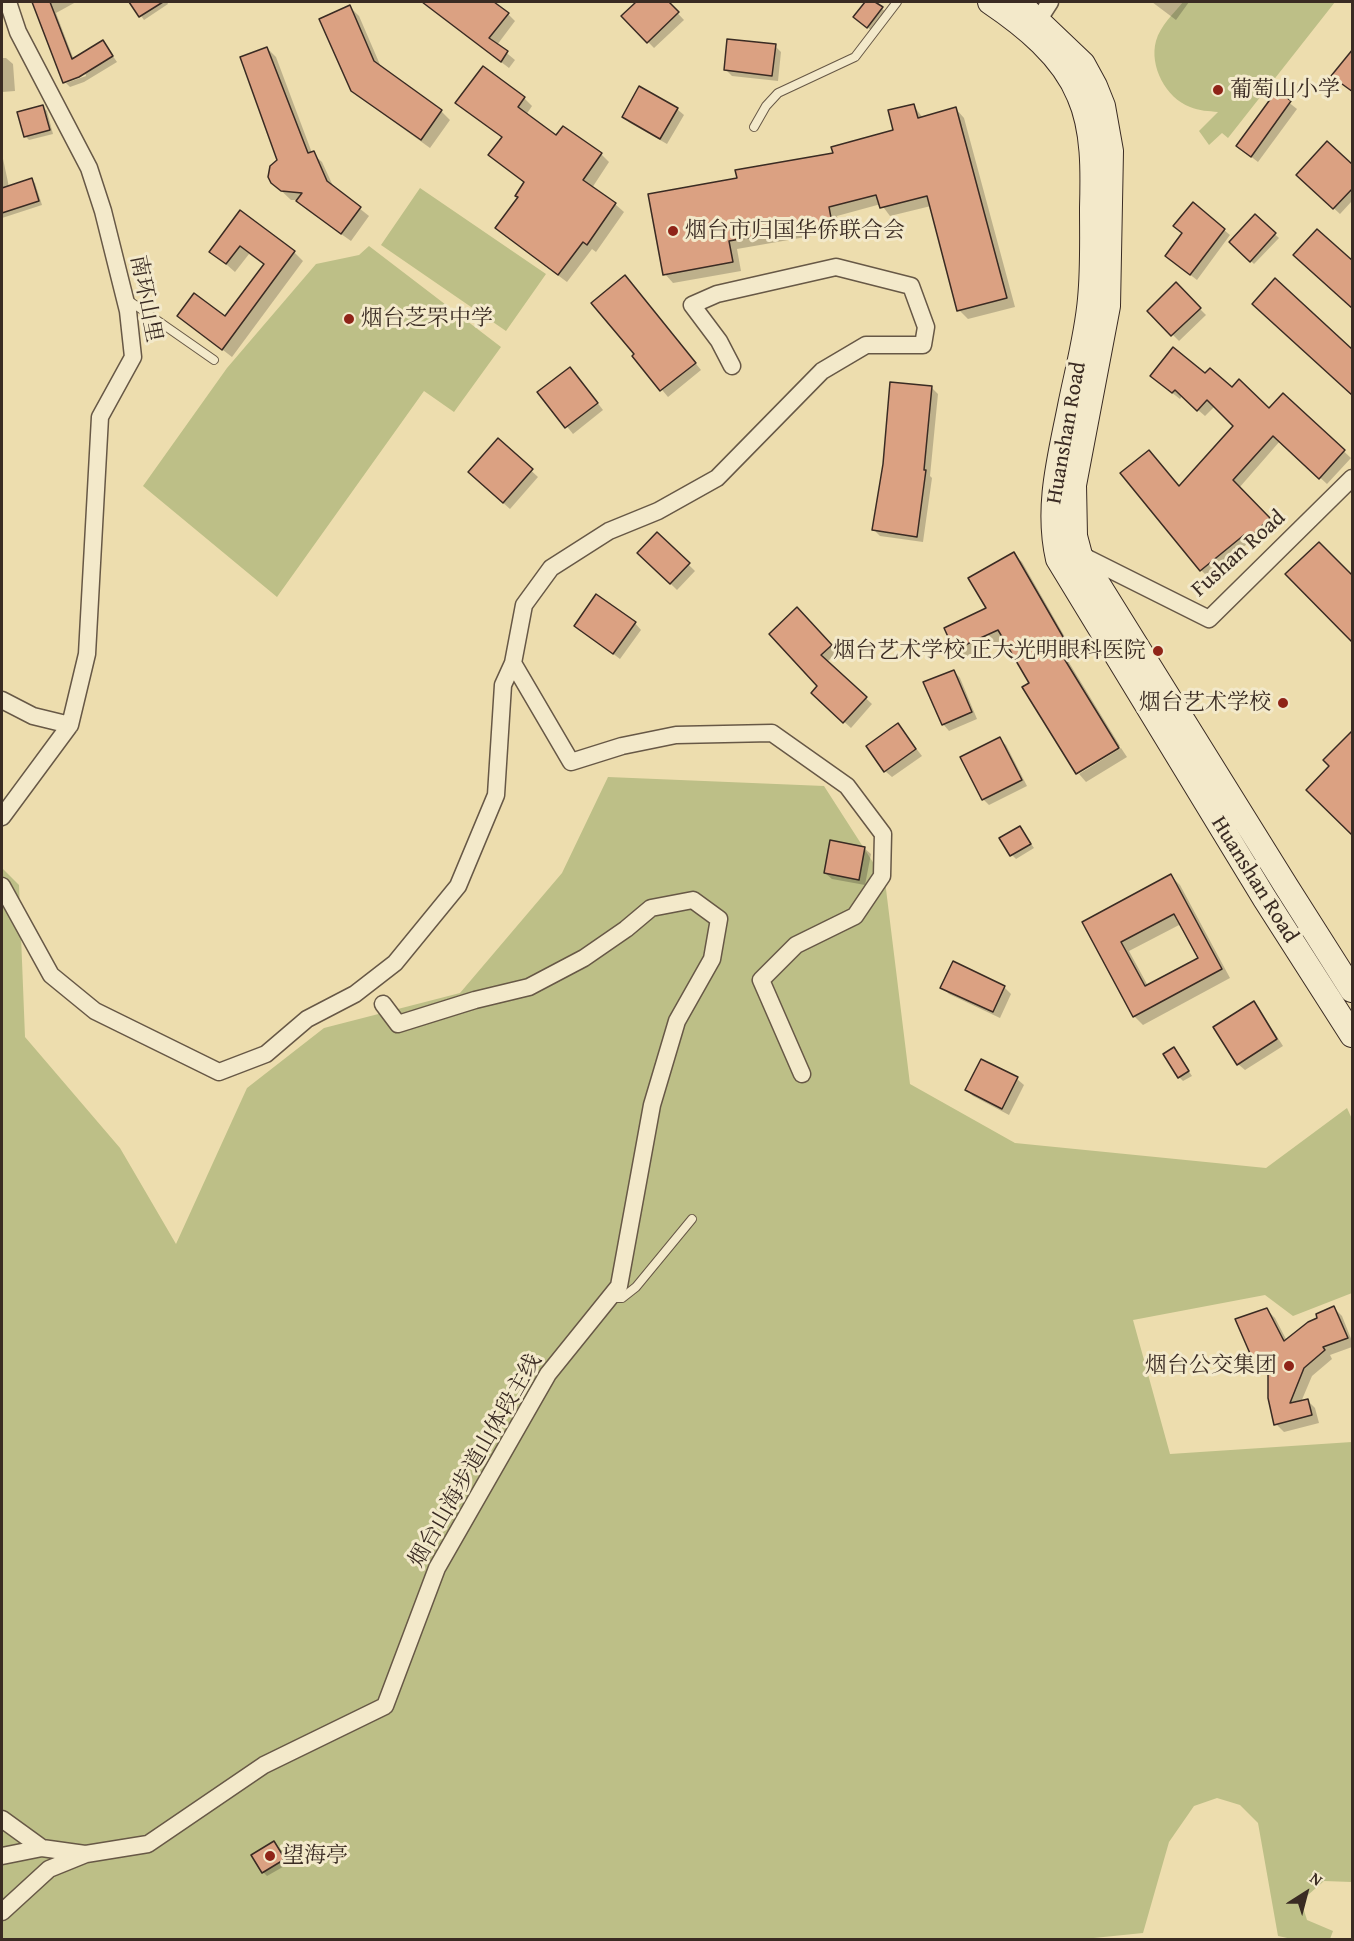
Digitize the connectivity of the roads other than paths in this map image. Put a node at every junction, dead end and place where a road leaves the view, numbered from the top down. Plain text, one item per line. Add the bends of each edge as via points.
1 (8, 2) edge
2 (897, 2) edge
3 (990, 2) edge
4 (1017, 2) edge
5 (1040, 18) edge
6 (754, 127) dead end
7 (125, 298) junction
8 (214, 360) dead end
9 (732, 366) dead end
10 (1353, 478) edge
11 (1080, 555) junction
12 (513, 663) junction
13 (2, 700) edge
14 (70, 725) junction
15 (2, 817) edge
16 (2, 886) edge
17 (1353, 990) edge
18 (383, 1004) dead end
19 (1353, 1035) edge
20 (802, 1074) dead end
21 (692, 1219) dead end
22 (609, 1298) junction
23 (2, 1819) edge
24 (42, 1848) junction
25 (86, 1854) junction
26 (2, 1856) edge
27 (2, 1912) edge

1 - 7 street, 南环山里 via 18,32 90,168
2 - 6 lane via 855,57 778,93
3 - 5 main road, Huanshan Road
4 - 5 main road, Huanshan Road
5 - 11 main road, Huanshan Road via 1083,64 1095,86 1112,151 1108,306 1074,486 1075,536
5 - 19 main road, Huanshan Road via 1056,60 1079,95 1089,133 1093,177 1090,300 1052,517 1058,559 1264,899
7 - 8 lane
7 - 14 street, 南环山里 via 133,357 100,417 87,654
9 - 12 street via 692,305 717,294 836,267 911,286 926,327 923,345 866,345 822,371 717,478 658,511 609,531 551,568 524,605
10 - 11 street, Fushan Road via 1209,619
11 - 17 main road, Huanshan Road
12 - 16 street via 503,685 496,795 458,886 395,963 355,994 307,1019 266,1054 219,1072 95,1011 51,975
12 - 20 street via 571,762 676,735 772,733 847,786 883,834 882,876 855,916 796,945 761,980
13 - 14 street via 33,716
14 - 15 street
18 - 22 street, 烟台山海步道山体段主线 via 398,1024 529,987 584,958 651,908 693,900 719,919 712,959 677,1022 652,1105 619,1286
21 - 22 lane via 636,1287 622,1298
22 - 25 street, 烟台山海步道山体段主线 via 548,1374 437,1568 385,1706 264,1765 148,1844
23 - 24 street
24 - 25 street
24 - 26 street
25 - 27 street, 烟台山海步道山体段主线 via 49,1869

